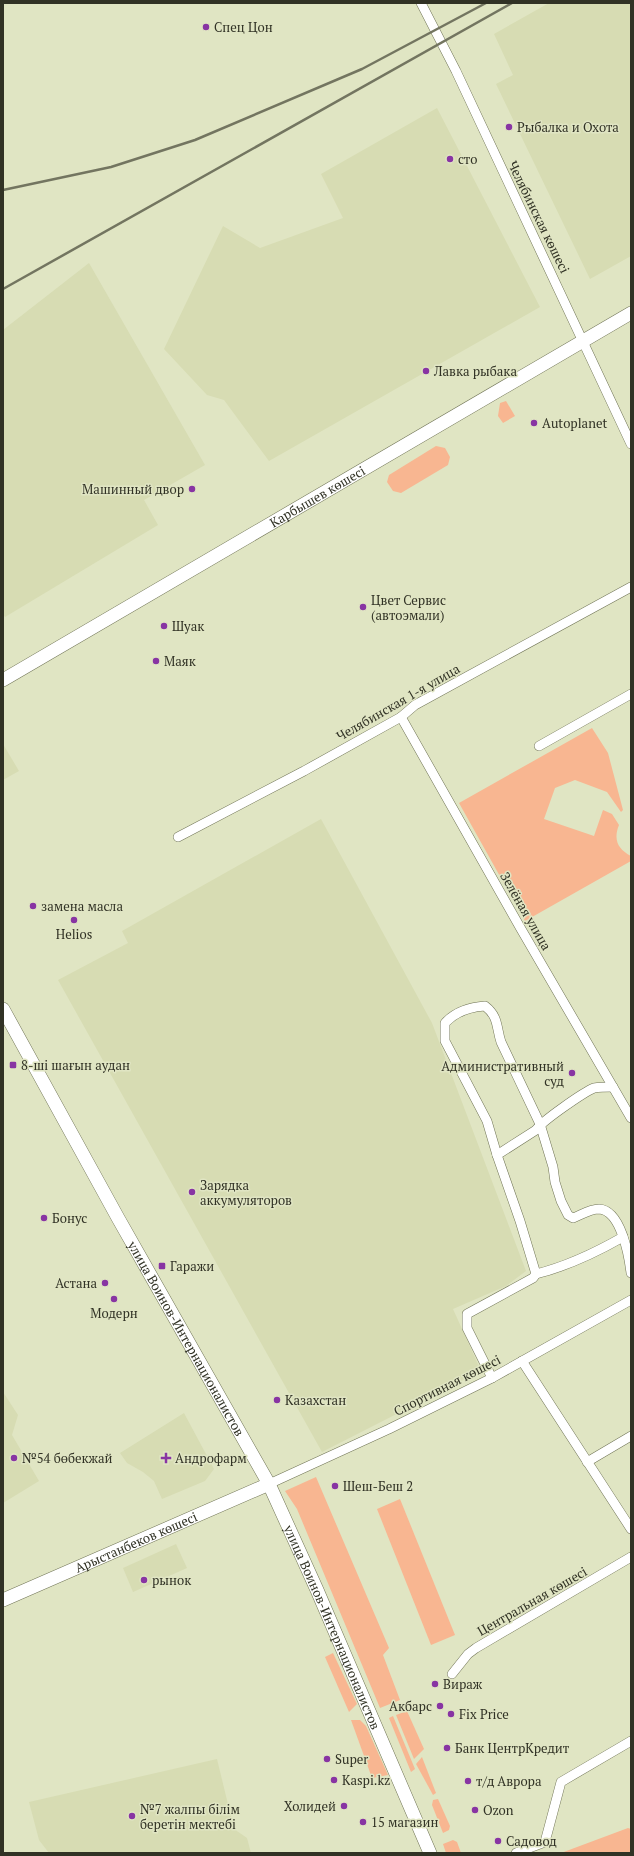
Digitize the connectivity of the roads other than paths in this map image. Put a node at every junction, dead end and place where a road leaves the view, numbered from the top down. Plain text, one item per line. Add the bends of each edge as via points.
1 (421, 3) edge
2 (631, 313) edge
3 (583, 340) junction
4 (631, 444) edge
5 (631, 587) edge
6 (3, 680) edge
7 (631, 694) edge
8 (400, 717) junction
9 (539, 746) dead end
10 (178, 837) dead end
11 (3, 1009) edge
12 (613, 1087) junction
13 (631, 1118) edge
14 (540, 1124) junction
15 (497, 1155) junction
16 (623, 1237) junction
17 (631, 1272) edge
18 (536, 1274) junction
19 (631, 1300) edge
20 (522, 1361) junction
21 (492, 1378) junction
22 (631, 1436) edge
23 (587, 1462) junction
24 (269, 1484) junction
25 (631, 1529) edge
26 (631, 1557) edge
27 (3, 1600) edge
28 (452, 1674) dead end
29 (631, 1741) edge
30 (430, 1853) edge
31 (516, 1853) edge

1 - 3 street, Челябинская көшесі via 456,71
2 - 3 street, Карбышев көшесі
3 - 4 street, Челябинская көшесі
3 - 6 street, Карбышев көшесі
5 - 8 street, Челябинская 1-я улица via 415,705
7 - 9 street
8 - 10 street, Челябинская 1-я улица
8 - 12 street, Зелёная улица
11 - 24 street, улица Воинов-Интернационалистов
12 - 13 street, Зелёная улица
12 - 14 street via 594,1088
14 - 15 street via 536,1130
14 - 15 street via 501,1042 493,1012 485,1006 479,1006 452,1015 445,1023 445,1041 487,1121
14 - 16 street via 559,1194 568,1215 573,1218 592,1210 607,1211
15 - 18 street
16 - 17 street
16 - 18 street via 590,1256
18 - 21 street via 467,1314 467,1328
19 - 20 street, Спортивная көшесі
20 - 21 street, Спортивная көшесі
20 - 23 street
21 - 24 street, Спортивная көшесі
22 - 23 street
23 - 25 street
24 - 27 street, Арыстанбеков көшесі
24 - 30 street, улица Воинов-Интернационалистов
26 - 28 street, Центральная көшесі via 476,1648
29 - 31 street via 562,1782 545,1842

